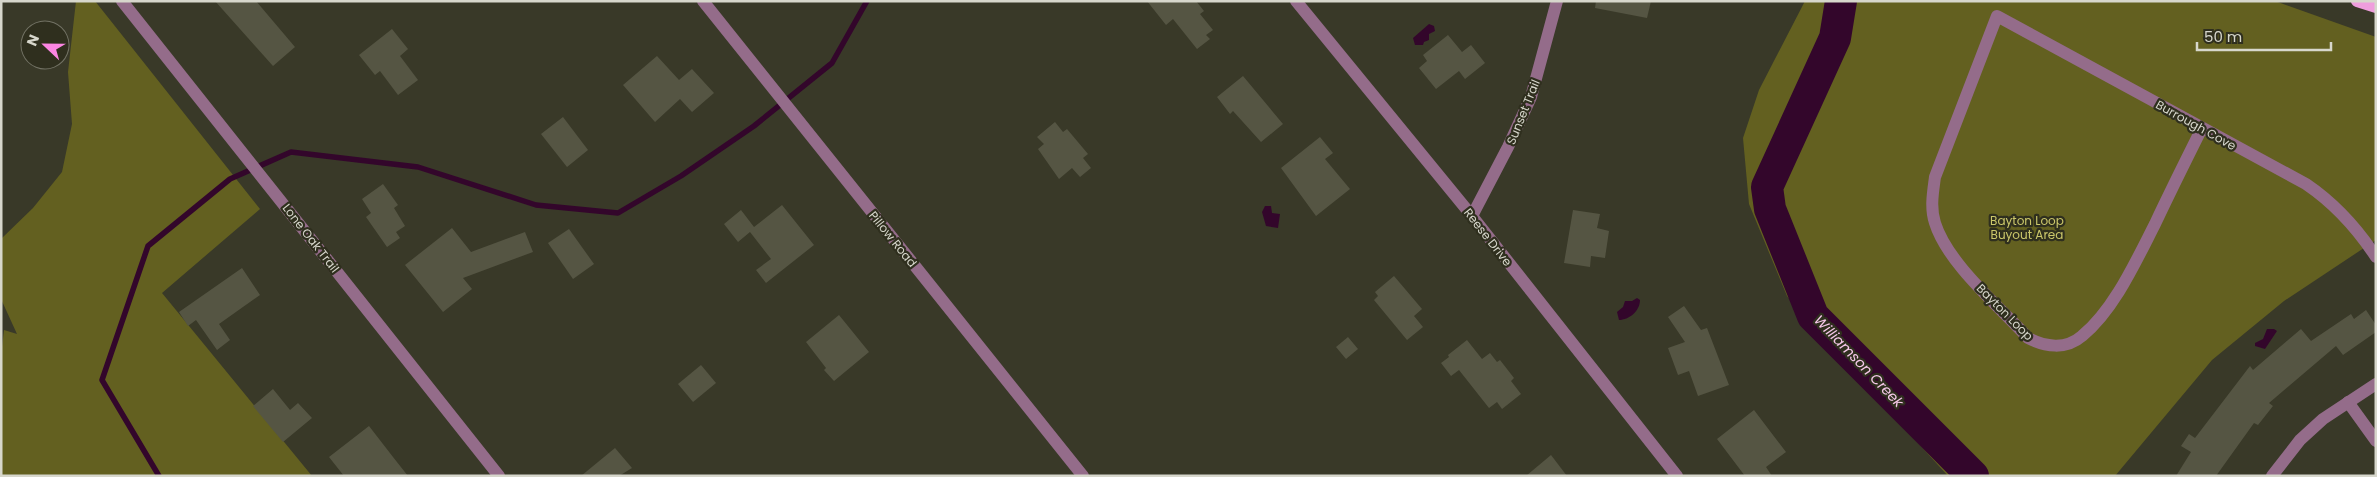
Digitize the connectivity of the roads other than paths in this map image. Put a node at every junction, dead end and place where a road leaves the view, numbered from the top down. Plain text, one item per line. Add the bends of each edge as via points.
1 (122, 1) edge
2 (703, 1) edge
3 (1296, 1) edge
4 (1557, 1) edge
5 (2357, 1) edge
6 (2376, 7) edge
7 (1997, 16) joint
8 (2202, 128) junction
9 (1472, 216) junction
10 (2376, 257) edge
11 (2376, 384) edge
12 (2348, 402) junction
13 (2376, 441) edge
14 (499, 476) edge
15 (1083, 476) edge
16 (1677, 476) edge
17 (2272, 476) edge

1 - 14 street, Lone Oak Trail
2 - 15 street, Pillow Road
3 - 9 street, Reese Drive
4 - 9 street, Sunset Trail via 1531,96
5 - 6 main road
7 - 8 street, Burrough Cove
7 - 8 street, Bayton Loop via 1934,177 1932,201 1934,221 1952,257 2028,338 2053,346 2066,344 2081,337 2103,312 2141,252
8 - 10 street, Burrough Cove via 2326,198
9 - 16 street, Reese Drive
11 - 12 street
12 - 13 street
12 - 17 street via 2300,440

